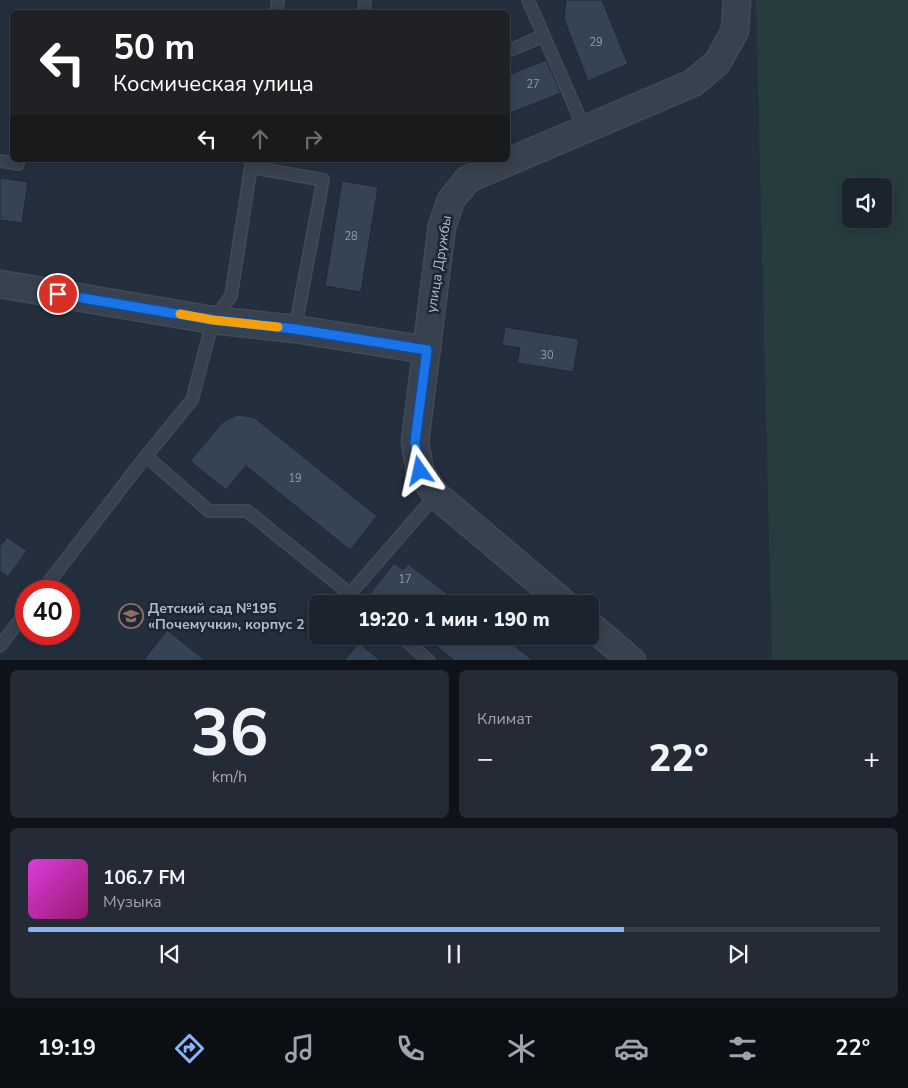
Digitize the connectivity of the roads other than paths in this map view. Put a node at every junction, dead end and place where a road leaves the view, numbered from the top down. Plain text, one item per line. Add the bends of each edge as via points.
1 (528, 0) edge
2 (737, 0) edge
3 (543, 36) junction
4 (510, 49) edge
5 (585, 130) junction
6 (0, 161) edge
7 (510, 161) edge
8 (509, 162) edge
9 (252, 163) edge
10 (18, 164) dead end
11 (0, 284) edge
12 (213, 320) junction
13 (295, 329) junction
14 (427, 350) junction
15 (146, 456) junction
16 (436, 495) junction
17 (50, 580) edge
18 (350, 594) joint
19 (554, 595) edge
20 (15, 626) edge
21 (599, 632) edge
22 (411, 645) edge
23 (0, 646) edge
24 (429, 660) edge
25 (632, 660) edge

1 - 3 lane
2 - 5 street, улица Дружбы via 735,31 718,63 693,83
3 - 4 lane
3 - 5 lane
5 - 7 street, улица Дружбы
6 - 10 lane
8 - 14 street, улица Дружбы via 468,179 450,200 442,226
9 - 12 lane via 230,296
9 - 13 lane via 322,180
11 - 12 street
12 - 13 street
12 - 15 lane via 192,400
13 - 14 street
14 - 16 street, улица Дружбы via 415,442 420,471
15 - 17 lane
15 - 18 lane via 208,511 247,511
16 - 18 lane
16 - 19 street, улица Дружбы
20 - 23 lane
21 - 25 street
22 - 24 lane

